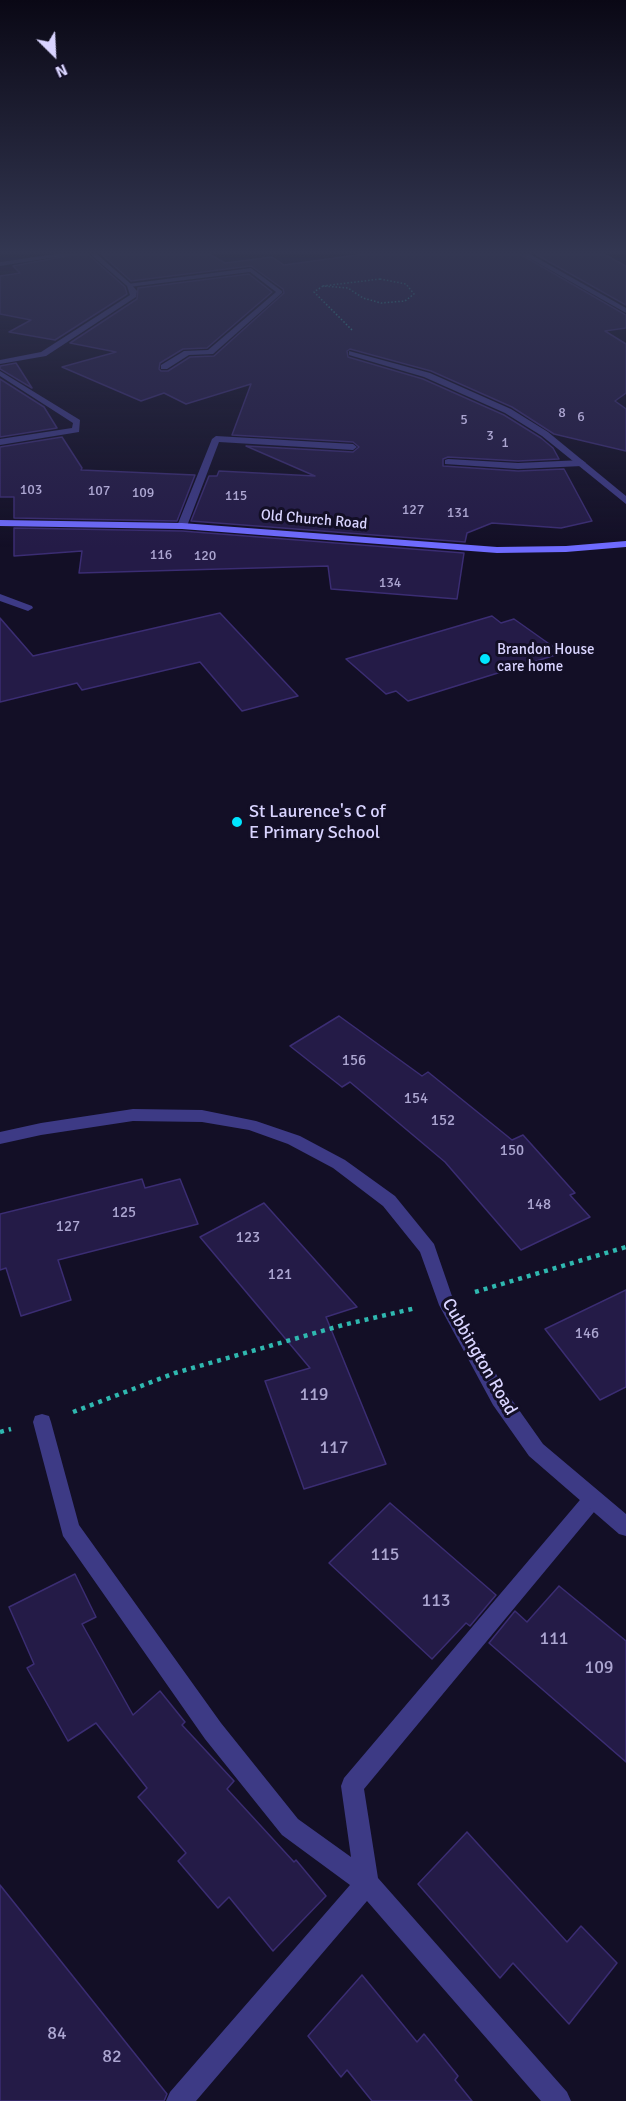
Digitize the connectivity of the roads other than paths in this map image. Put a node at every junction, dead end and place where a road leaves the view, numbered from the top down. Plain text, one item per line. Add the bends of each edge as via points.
1 (46, 352) edge
2 (209, 352) edge
3 (352, 353) dead end
4 (0, 362) edge
5 (164, 367) dead end
6 (0, 373) edge
7 (0, 442) edge
8 (353, 447) dead end
9 (448, 462) dead end
10 (582, 463) junction
11 (626, 501) edge
12 (0, 523) edge
13 (182, 526) junction
14 (626, 544) edge
15 (0, 597) edge
16 (28, 608) dead end
17 (0, 1138) edge
18 (42, 1422) road end
19 (592, 1500) junction
20 (626, 1527) edge
21 (367, 1883) junction
22 (179, 2101) edge
23 (558, 2101) edge

1 - 4 street
2 - 5 street via 187,353
3 - 10 street via 427,375 508,411
6 - 7 street via 77,422 76,430
8 - 13 street via 216,439
9 - 10 street via 518,466
10 - 11 street
12 - 13 main road, Old Church Road
13 - 14 main road, Old Church Road via 496,550
15 - 16 street
17 - 19 street, Cubbington Road via 133,1115 202,1116 250,1125 294,1140 339,1164 388,1201 428,1249 445,1300 500,1399 536,1450
18 - 21 street via 70,1529 129,1613 213,1731 290,1827
19 - 20 street, Cubbington Road
19 - 21 street via 352,1786
21 - 22 street
21 - 23 street

